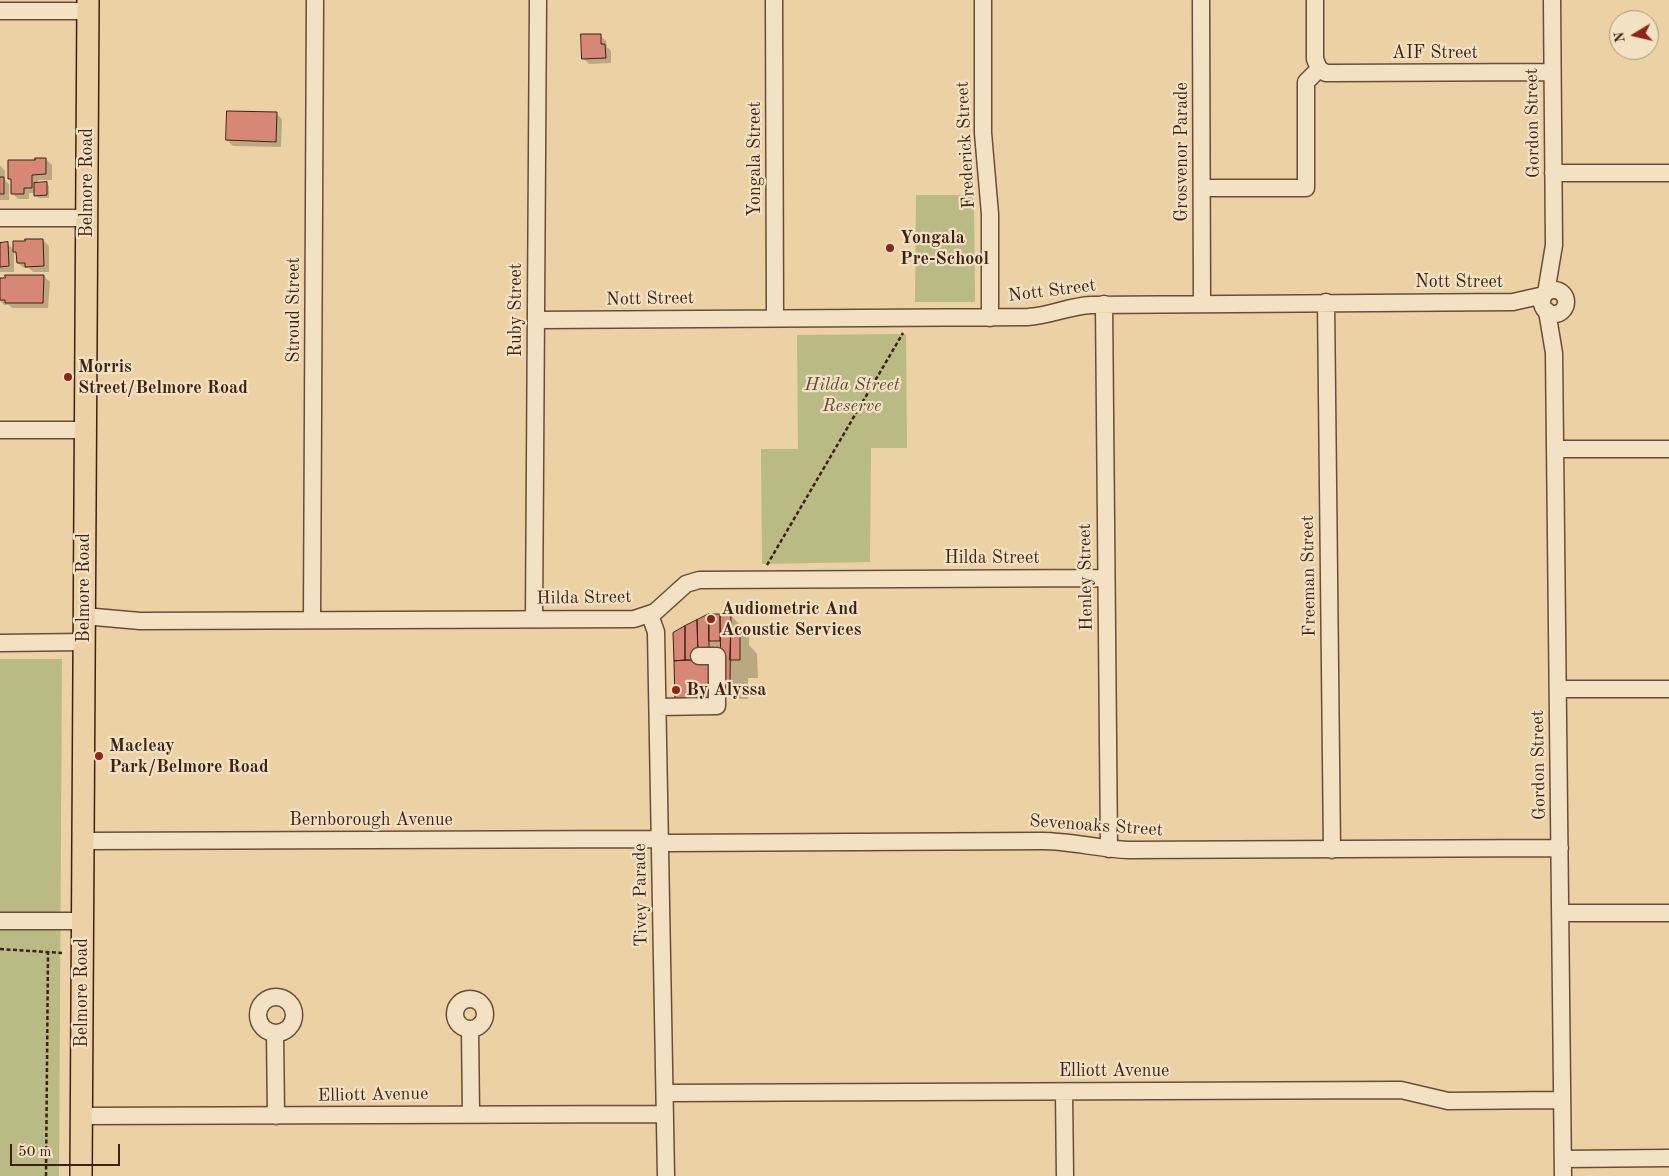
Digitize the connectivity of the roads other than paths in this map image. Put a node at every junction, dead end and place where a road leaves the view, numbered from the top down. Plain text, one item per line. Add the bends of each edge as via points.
1 (316, 0) edge
2 (538, 0) edge
3 (774, 0) edge
4 (982, 0) edge
5 (1201, 0) edge
6 (1315, 0) edge
7 (1552, 0) edge
8 (88, 5) edge
9 (0, 11) edge
10 (1319, 69) junction
11 (1552, 72) junction
12 (1553, 173) junction
13 (1669, 173) edge
14 (1202, 188) junction
15 (0, 218) edge
16 (86, 218) junction
17 (1326, 302) junction
18 (1551, 302) junction
19 (1104, 304) junction
20 (1202, 304) junction
21 (775, 318) junction
22 (990, 318) junction
23 (536, 320) junction
24 (0, 430) edge
25 (85, 430) junction
26 (1556, 448) junction
27 (1669, 449) edge
28 (1106, 578) junction
29 (650, 615) junction
30 (534, 619) junction
31 (312, 620) junction
32 (84, 629) junction
33 (0, 643) edge
34 (700, 656) dead end
35 (1558, 689) junction
36 (1669, 689) edge
37 (658, 707) junction
38 (83, 841) junction
39 (660, 841) junction
40 (1560, 848) junction
41 (1108, 849) junction
42 (1332, 850) junction
43 (1669, 912) edge
44 (1561, 913) junction
45 (0, 921) edge
46 (82, 921) junction
47 (470, 1029) dead end
48 (275, 1033) dead end
49 (1064, 1092) junction
50 (665, 1093) junction
51 (1562, 1100) junction
52 (472, 1114) junction
53 (665, 1114) junction
54 (81, 1116) junction
55 (276, 1116) junction
56 (1669, 1158) edge
57 (1563, 1159) junction
58 (81, 1176) edge
59 (666, 1176) edge
60 (1065, 1176) edge
61 (1563, 1176) edge

1 - 31 street, Stroud Street
2 - 23 street, Ruby Street
3 - 21 street, Yongala Street
4 - 22 street, Frederick Street via 983,133 990,214
5 - 14 street, Grosvenor Parade
6 - 10 street via 1315,59
7 - 11 street, Gordon Street
8 - 9 street
8 - 16 main road, Belmore Road
10 - 11 street, AIF Street via 1332,74
10 - 14 street via 1306,82 1306,188
11 - 12 street, Gordon Street
12 - 13 street
12 - 18 street, Gordon Street
14 - 20 street, Grosvenor Parade
15 - 16 street
16 - 25 main road, Belmore Road
17 - 18 street, Nott Street
17 - 20 street, Nott Street
17 - 42 street, Freeman Street
18 - 26 street, Gordon Street
19 - 20 street, Nott Street
19 - 22 street, Nott Street via 1040,316
19 - 28 street, Henley Street
21 - 22 street, Nott Street
21 - 23 street, Nott Street
23 - 30 street, Ruby Street
24 - 25 street
25 - 32 main road, Belmore Road
26 - 27 street
26 - 35 street, Gordon Street
28 - 29 street, Hilda Street via 699,580 686,584
28 - 41 street, Henley Street
29 - 30 street, Hilda Street via 634,619
29 - 37 street, Tivey Parade via 656,632
30 - 31 street, Hilda Street
31 - 32 street, Hilda Street via 140,621
32 - 33 street, Hilda Street
32 - 38 main road, Belmore Road
34 - 37 street via 717,656 717,706
35 - 36 street
35 - 40 street, Gordon Street
37 - 39 street, Tivey Parade
38 - 39 street, Bernborough Avenue
38 - 46 main road, Belmore Road
39 - 41 street, Sevenoaks Street via 1051,841
39 - 50 street, Tivey Parade
40 - 42 street, Sevenoaks Street
40 - 44 street, Gordon Street
41 - 42 street, Sevenoaks Street
43 - 44 street
44 - 51 street, Gordon Street
45 - 46 street
46 - 54 main road, Belmore Road
47 - 52 street
48 - 55 street
49 - 50 street, Elliott Avenue
49 - 51 street, Elliott Avenue via 1401,1090 1448,1102
49 - 60 street
50 - 53 street, Tivey Parade
51 - 57 street, Gordon Street
52 - 53 street, Elliott Avenue
52 - 55 street, Elliott Avenue
53 - 59 street, Tivey Parade
54 - 55 street, Elliott Avenue
54 - 58 main road, Belmore Road
56 - 57 street
57 - 61 street, Gordon Street

